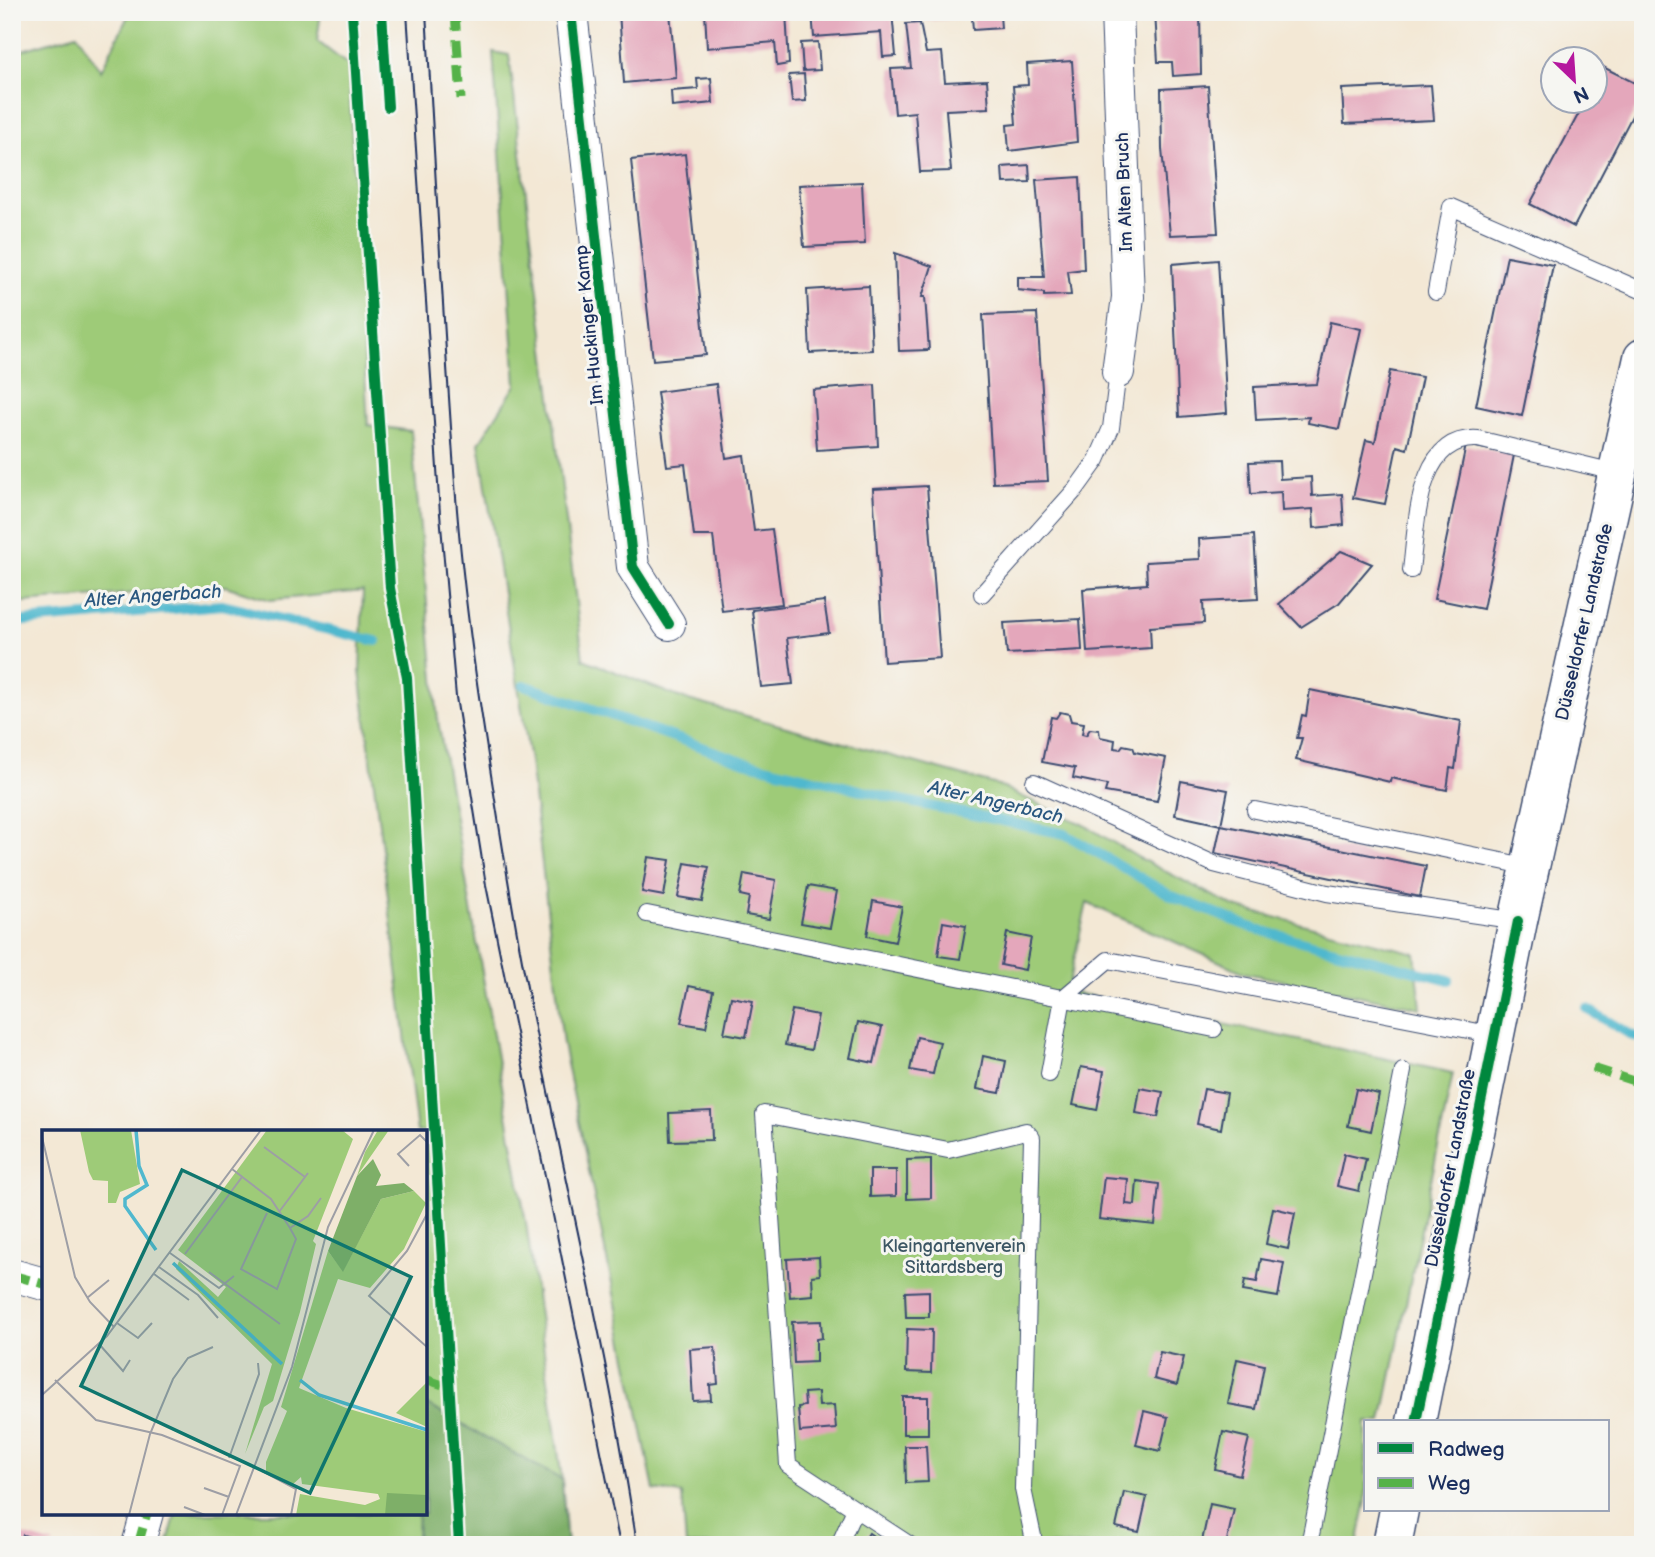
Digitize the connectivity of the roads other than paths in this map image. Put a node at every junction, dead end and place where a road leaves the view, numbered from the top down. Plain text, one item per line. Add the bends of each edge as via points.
1 (571, 12) edge
2 (1117, 12) edge
3 (1643, 291) edge
4 (1436, 292) dead end
5 (1643, 358) edge
6 (1118, 372) joint
7 (1628, 454) edge
8 (1411, 570) dead end
9 (982, 594) dead end
10 (669, 624) dead end
11 (1034, 782) dead end
12 (1255, 810) dead end
13 (1530, 867) junction
14 (647, 914) dead end
15 (1518, 921) junction
16 (1063, 998) junction
17 (1214, 1029) dead end
18 (1494, 1035) junction
19 (1403, 1071) dead end
20 (1049, 1074) dead end
21 (12, 1275) edge
22 (42, 1283) edge
23 (1416, 1420) edge
24 (855, 1509) junction
25 (1399, 1512) edge
26 (147, 1515) edge
27 (1034, 1541) dead end
28 (138, 1545) edge
29 (839, 1545) edge
30 (910, 1545) edge
31 (1308, 1545) edge
32 (1392, 1545) edge

1 - 10 street, Im Huckinger Kamp via 633,567
2 - 6 street, Im Alten Bruch via 1128,297
3 - 4 lane via 1451,207
5 - 7 main road, Düsseldorfer Landstraße
6 - 9 lane via 1111,428 1097,460
7 - 8 lane via 1466,438 1458,442 1435,460 1422,483
7 - 13 main road, Düsseldorfer Landstraße
11 - 15 lane via 1214,864 1327,893
12 - 13 lane
13 - 15 main road, Düsseldorfer Landstraße
14 - 16 lane
15 - 18 main road, Düsseldorfer Landstraße
16 - 17 lane
16 - 18 lane via 1108,960
16 - 20 lane
18 - 23 main road, Düsseldorfer Landstraße
19 - 31 lane
21 - 22 street
24 - 27 lane via 788,1465 764,1114 948,1150 1026,1131 1032,1138 1023,1489
24 - 29 lane
24 - 30 lane
25 - 32 main road
26 - 28 street

